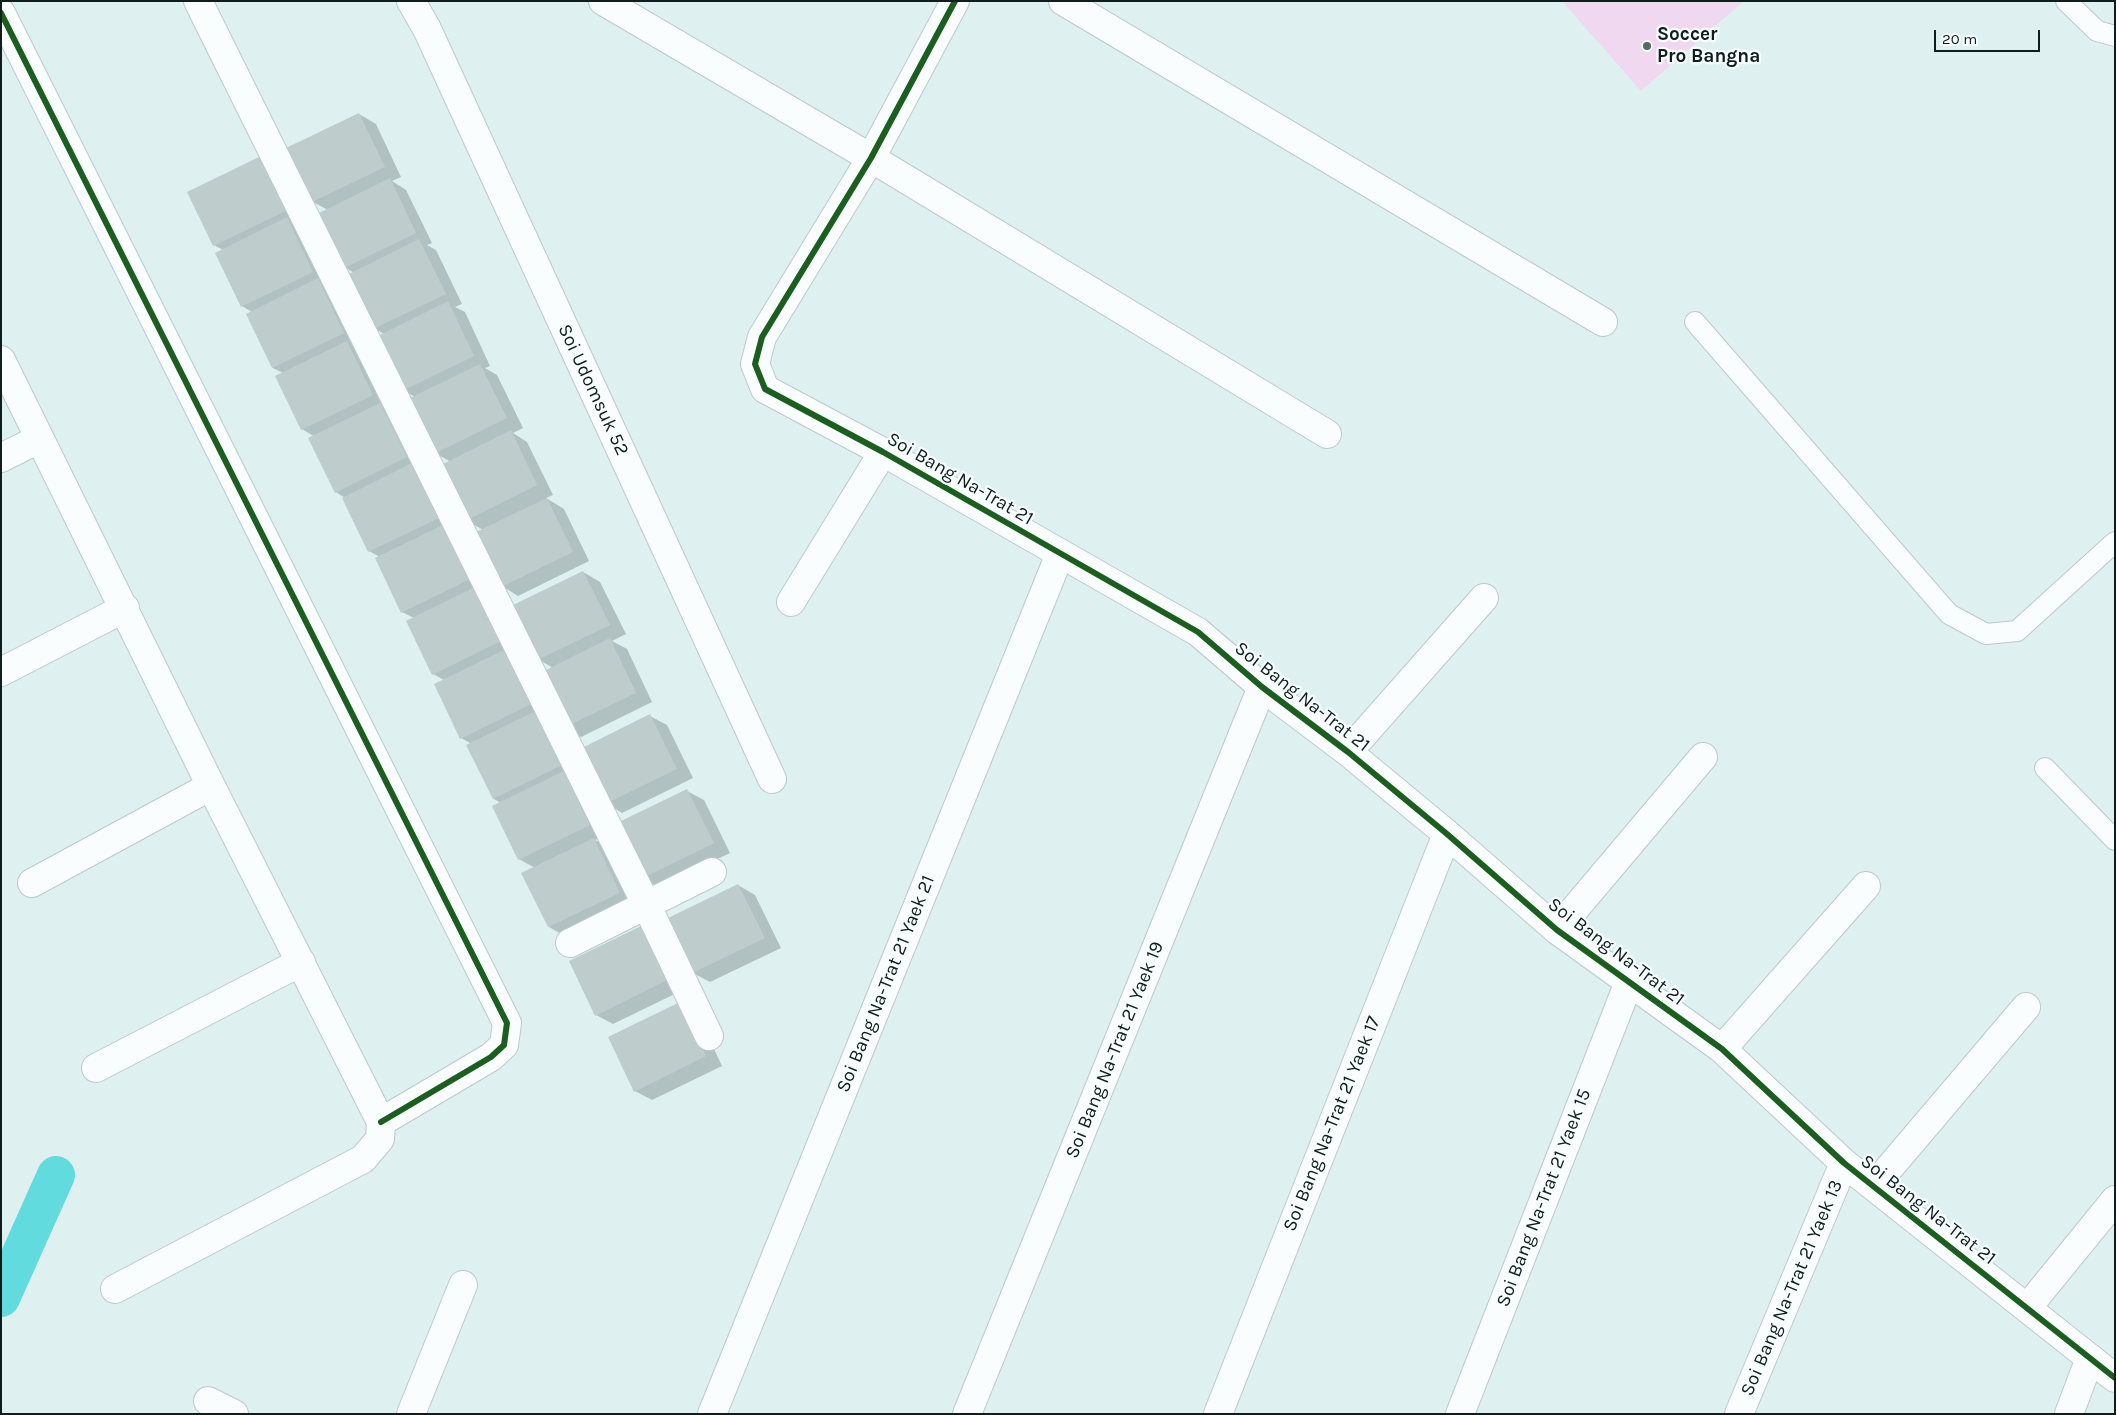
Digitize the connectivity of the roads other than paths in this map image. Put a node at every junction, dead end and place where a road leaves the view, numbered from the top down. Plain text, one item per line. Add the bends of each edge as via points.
1 (198, 1) edge
2 (411, 1) edge
3 (603, 1) edge
4 (955, 1) edge
5 (1063, 1) edge
6 (2066, 1) edge
7 (1, 13) edge
8 (2115, 36) edge
9 (871, 158) junction
10 (1603, 322) dead end
11 (1695, 322) dead end
12 (1, 360) edge
13 (1327, 434) dead end
14 (39, 439) junction
15 (883, 452) junction
16 (1, 458) edge
17 (2115, 542) edge
18 (1060, 554) junction
19 (1484, 598) dead end
20 (791, 602) dead end
21 (125, 608) junction
22 (1, 672) edge
23 (1262, 687) junction
24 (1348, 752) junction
25 (1703, 757) dead end
26 (2045, 768) dead end
27 (772, 779) dead end
28 (212, 786) junction
29 (1447, 834) junction
30 (2115, 840) edge
31 (712, 872) dead end
32 (32, 883) dead end
33 (1866, 886) dead end
34 (646, 904) junction
35 (1557, 930) junction
36 (570, 943) dead end
37 (301, 962) junction
38 (1629, 982) junction
39 (2026, 1007) dead end
40 (708, 1036) dead end
41 (1722, 1049) junction
42 (96, 1068) dead end
43 (381, 1122) junction
44 (1844, 1163) junction
45 (1874, 1186) junction
46 (2115, 1200) edge
47 (464, 1285) dead end
48 (115, 1289) dead end
49 (2027, 1308) junction
50 (2090, 1358) junction
51 (2115, 1378) edge
52 (208, 1401) dead end
53 (234, 1414) edge
54 (411, 1414) edge
55 (712, 1414) edge
56 (967, 1414) edge
57 (1218, 1414) edge
58 (1460, 1414) edge
59 (1739, 1414) edge
60 (2069, 1414) edge

1 - 34 street
2 - 27 street, Soi Udomsuk 52 via 431,38
3 - 9 street
4 - 9 street, Soi Bang Na-Trat 21
5 - 10 street
6 - 8 lane via 2097,31
7 - 43 street via 507,1023 504,1045 492,1057
9 - 13 street
9 - 15 street, Soi Bang Na-Trat 21 via 762,337 755,364 765,389
11 - 17 lane via 1949,614 1986,634 2017,631
12 - 14 street
14 - 16 street
14 - 21 street
15 - 18 street, Soi Bang Na-Trat 21
15 - 20 street
18 - 23 street, Soi Bang Na-Trat 21 via 1198,632
18 - 55 street, Soi Bang Na-Trat 21 Yaek 21
19 - 24 street
21 - 22 street
21 - 28 street
23 - 24 street, Soi Bang Na-Trat 21
23 - 56 street, Soi Bang Na-Trat 21 Yaek 19
24 - 29 street, Soi Bang Na-Trat 21
25 - 35 street
26 - 30 lane
28 - 32 street
28 - 37 street
29 - 35 street, Soi Bang Na-Trat 21
29 - 57 street, Soi Bang Na-Trat 21 Yaek 17
31 - 34 street
33 - 41 street
34 - 36 street
34 - 40 street
35 - 38 street, Soi Bang Na-Trat 21
37 - 42 street
37 - 43 street
38 - 41 street, Soi Bang Na-Trat 21
38 - 58 street, Soi Bang Na-Trat 21 Yaek 15
39 - 45 street
41 - 44 street, Soi Bang Na-Trat 21
43 - 48 street via 380,1139 363,1160
44 - 45 street, Soi Bang Na-Trat 21
44 - 59 street, Soi Bang Na-Trat 21 Yaek 13
45 - 49 street, Soi Bang Na-Trat 21
46 - 49 street
47 - 54 street
49 - 50 street, Soi Bang Na-Trat 21
50 - 51 street, Soi Bang Na-Trat 21
50 - 60 street
52 - 53 street

